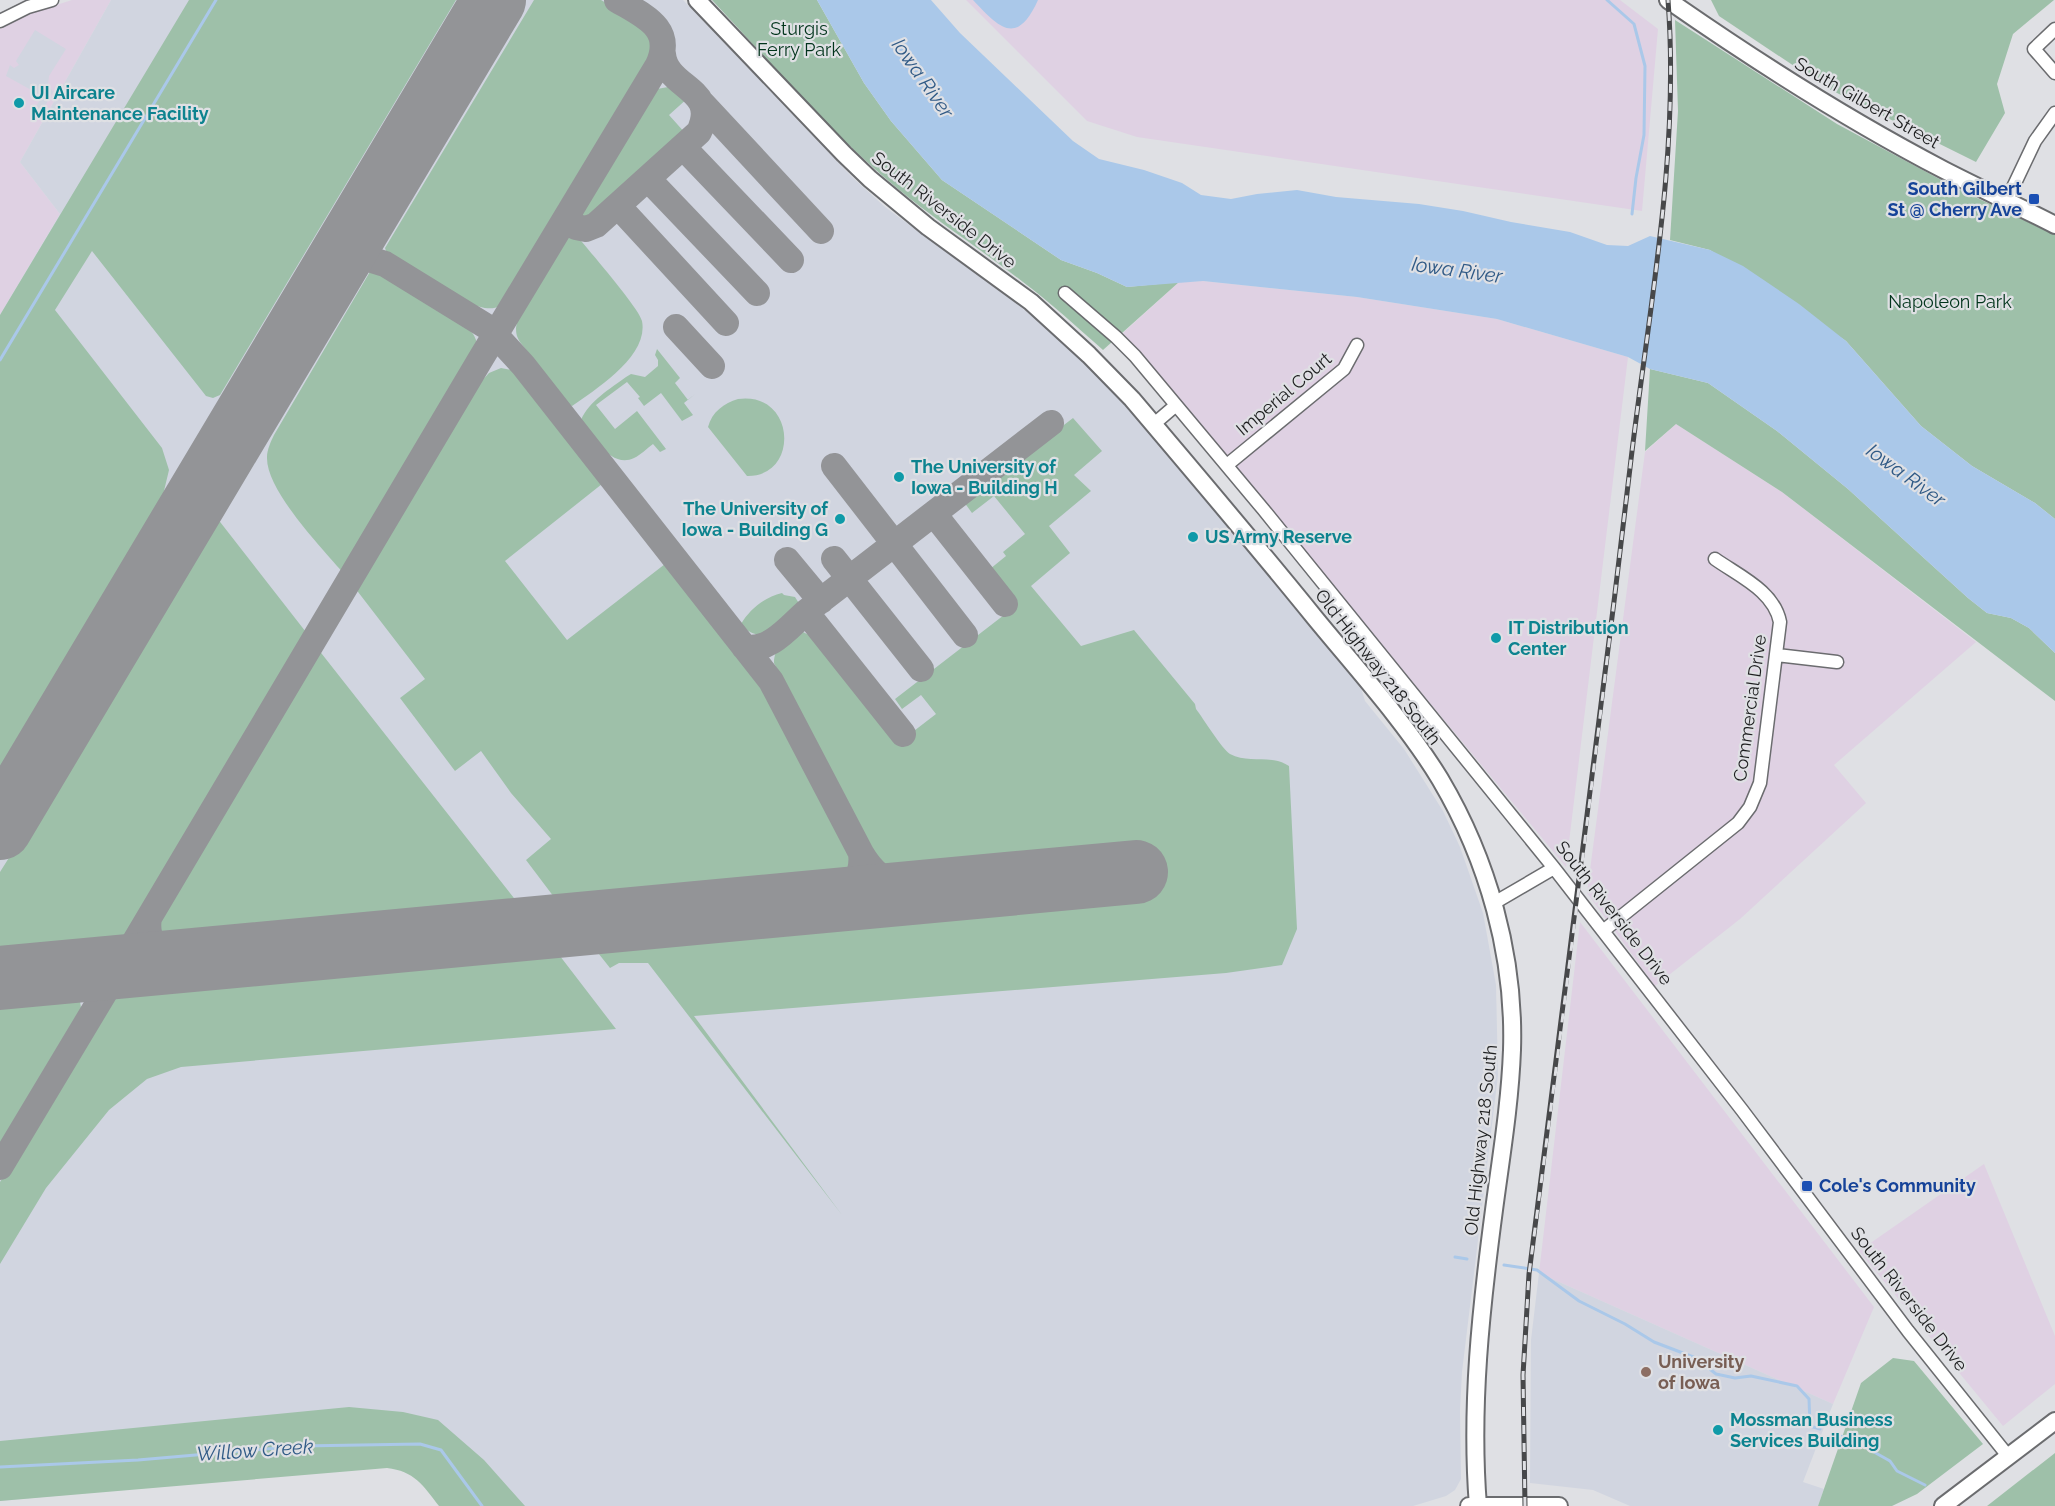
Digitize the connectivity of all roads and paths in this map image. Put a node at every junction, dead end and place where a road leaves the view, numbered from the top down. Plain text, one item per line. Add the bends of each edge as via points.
1 (52, 0) edge
2 (696, 0) edge
3 (1668, 0) edge
4 (0, 21) edge
5 (2055, 29) edge
6 (2055, 73) edge
7 (2055, 113) edge
8 (2007, 200) junction
9 (2055, 225) edge
10 (1065, 293) dead end
11 (1356, 345) dead end
12 (1174, 406) junction
13 (1154, 424) junction
14 (1227, 465) junction
15 (1715, 558) dead end
16 (1777, 655) junction
17 (1837, 662) dead end
18 (1554, 868) junction
19 (1494, 903) junction
20 (1603, 931) junction
21 (2055, 1420) edge
22 (2008, 1456) junction
23 (1475, 1506) edge
24 (1558, 1506) edge
25 (1943, 1506) edge

1 - 4 street
2 - 13 main road, South Riverside Drive via 870,179 1031,302 1089,355
3 - 8 main road, South Gilbert Street via 1847,117
5 - 6 street via 2034,49
7 - 8 street via 2035,141
8 - 9 main road, South Gilbert Street
10 - 12 street, South Riverside Drive via 1135,356
11 - 14 street, Imperial Court via 1344,369
12 - 13 street
12 - 14 street, South Riverside Drive
13 - 19 main road, Old Highway 218 South via 1317,621 1439,777 1467,831
14 - 18 street, South Riverside Drive
15 - 16 street, Commercial Drive via 1769,597 1780,622
16 - 17 street
16 - 20 street, Commercial Drive via 1761,778 1750,807 1738,824
18 - 19 street
18 - 20 street, South Riverside Drive
19 - 23 main road, Old Highway 218 South via 1510,988 1512,1049 1478,1361
20 - 22 street, South Riverside Drive
21 - 22 main road
22 - 25 main road
23 - 24 main road

